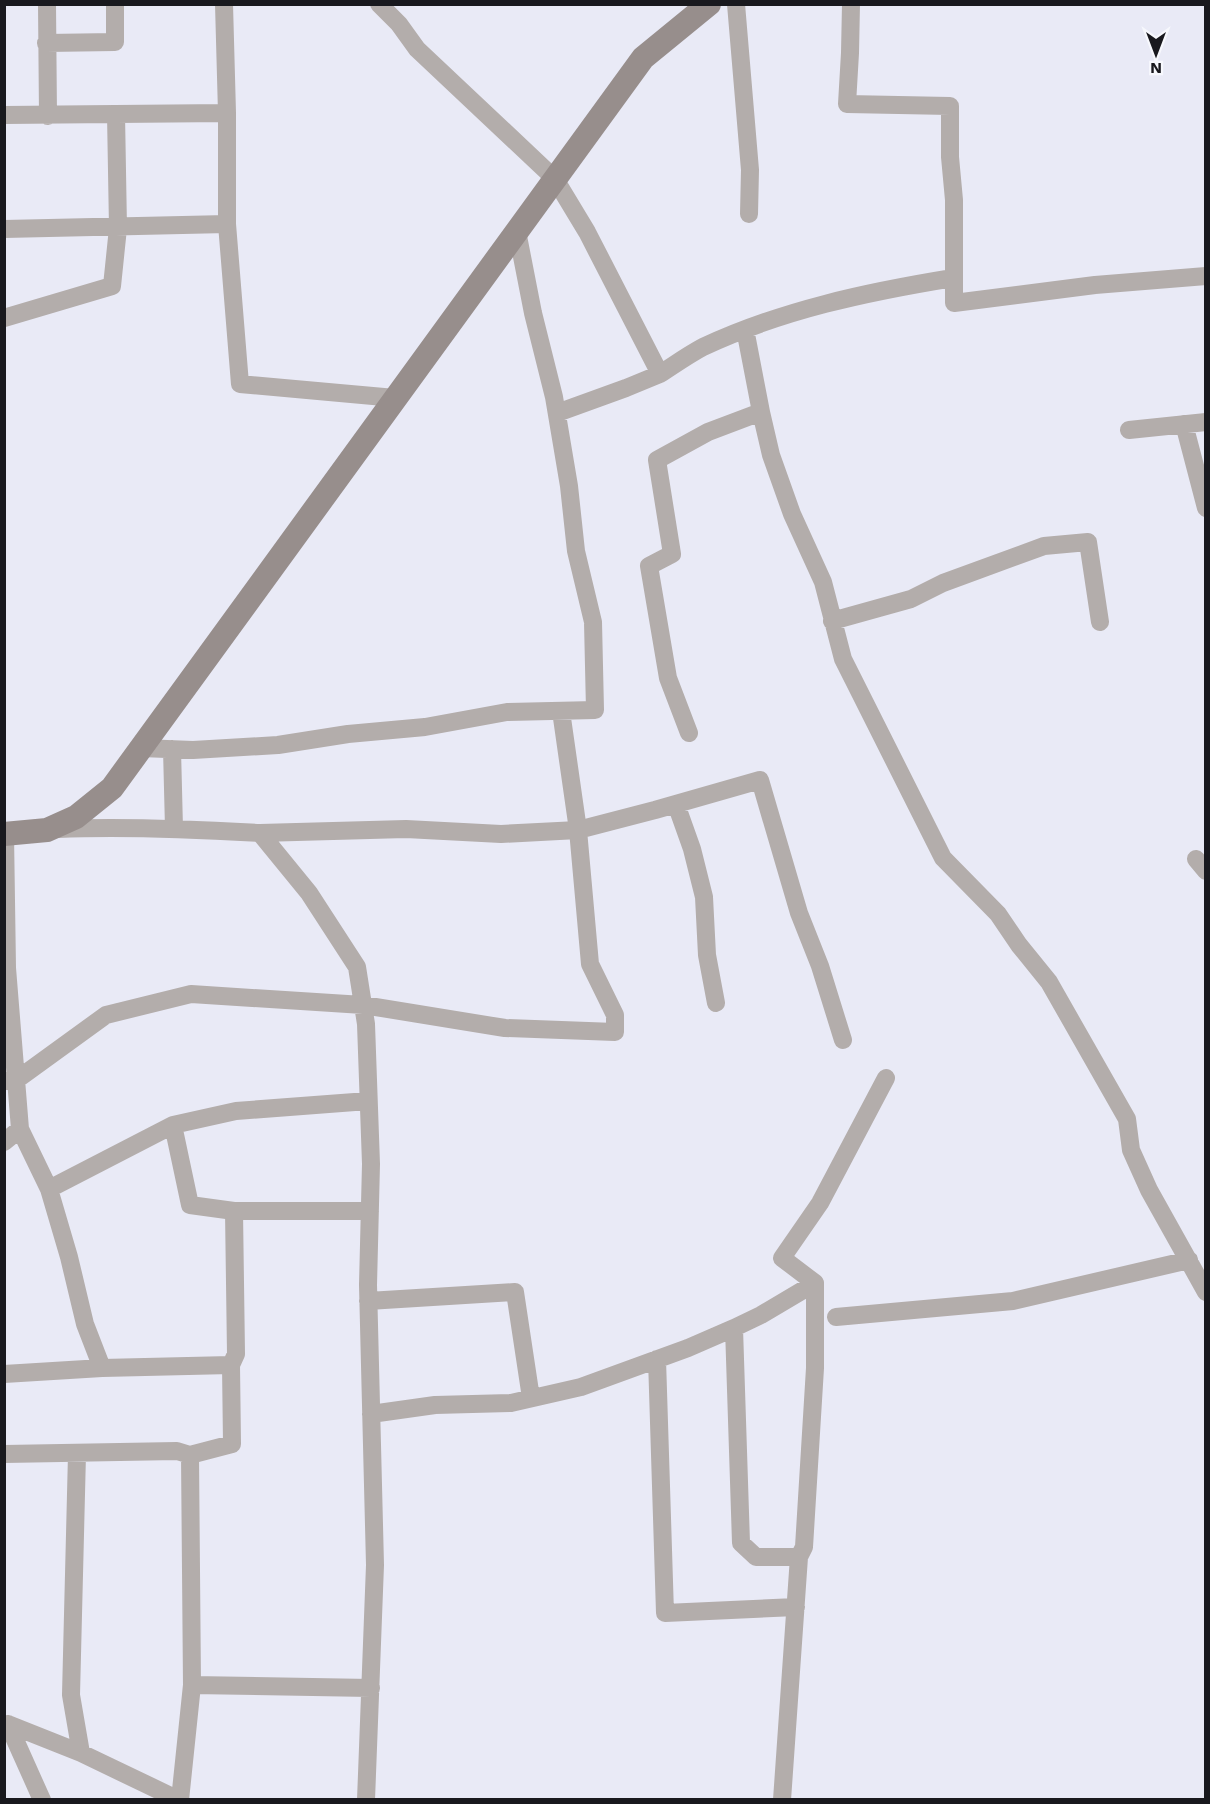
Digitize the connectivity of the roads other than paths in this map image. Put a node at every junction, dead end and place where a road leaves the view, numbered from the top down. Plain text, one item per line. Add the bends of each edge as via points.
1 (46, 4) edge
2 (115, 4) edge
3 (224, 4) edge
4 (379, 4) edge
5 (709, 4) edge
6 (736, 4) edge
7 (851, 4) edge
8 (46, 43) junction
9 (227, 113) junction
10 (116, 114) junction
11 (4, 115) edge
12 (48, 116) junction
13 (555, 179) junction
14 (749, 214) dead end
15 (227, 224) junction
16 (118, 228) junction
17 (4, 229) edge
18 (517, 231) junction
19 (1206, 276) edge
20 (953, 278) junction
21 (4, 318) edge
22 (746, 329) junction
23 (660, 374) junction
24 (395, 399) junction
25 (761, 412) junction
26 (557, 413) junction
27 (1206, 422) edge
28 (1184, 424) junction
29 (1129, 430) dead end
30 (1206, 508) edge
31 (832, 621) junction
32 (1100, 622) dead end
33 (561, 711) junction
34 (689, 733) dead end
35 (141, 748) junction
36 (172, 749) junction
37 (676, 804) junction
38 (174, 828) junction
39 (47, 830) junction
40 (578, 830) junction
41 (260, 833) junction
42 (5, 834) edge
43 (716, 1003) dead end
44 (363, 1005) junction
45 (843, 1040) dead end
46 (886, 1078) dead end
47 (10, 1081) edge
48 (368, 1101) junction
49 (173, 1125) junction
50 (20, 1129) junction
51 (4, 1142) edge
52 (49, 1189) junction
53 (234, 1211) junction
54 (370, 1211) junction
55 (1189, 1260) junction
56 (815, 1283) junction
57 (1206, 1292) edge
58 (368, 1301) junction
59 (836, 1317) dead end
60 (734, 1328) junction
61 (657, 1359) junction
62 (231, 1365) junction
63 (102, 1368) junction
64 (4, 1374) edge
65 (531, 1398) junction
66 (371, 1414) junction
67 (4, 1454) edge
68 (77, 1454) junction
69 (190, 1455) junction
70 (800, 1557) junction
71 (796, 1607) junction
72 (192, 1685) junction
73 (371, 1688) junction
74 (6, 1725) edge
75 (81, 1753) junction
76 (42, 1800) edge
77 (180, 1800) edge
78 (366, 1800) edge
79 (782, 1800) edge

1 - 8 street
2 - 8 street via 115,42
3 - 9 street
4 - 13 street via 417,49
5 - 13 main road via 643,58
6 - 14 street via 748,135
7 - 20 street via 847,104 950,106
8 - 12 street
9 - 10 street
9 - 15 street
10 - 12 street
10 - 16 street
11 - 12 street
13 - 18 main road
13 - 23 street via 587,232
15 - 16 street
15 - 24 street via 240,384
16 - 17 street
16 - 21 street via 112,286
18 - 24 main road
18 - 26 street
19 - 20 street via 954,303
20 - 22 street via 838,300
22 - 23 street via 701,348
22 - 25 street
23 - 26 street
24 - 35 main road
25 - 31 street via 771,455 823,582
25 - 34 street via 708,432 657,460 672,554 649,566 668,678
26 - 33 street via 576,551 593,622 595,710
27 - 28 street
28 - 29 street
28 - 30 street
31 - 32 street via 911,599 943,583 1044,546 1088,542
31 - 55 street via 843,659 943,858 998,914 1049,982 1127,1119 1131,1150
33 - 36 street via 507,712 426,727 278,745
33 - 40 street
35 - 36 street
35 - 39 main road via 111,789 76,817
36 - 38 street
37 - 40 street
37 - 43 street via 704,897 707,956
37 - 45 street via 760,780
38 - 39 street
38 - 41 street
39 - 42 main road
40 - 41 street via 501,834 406,829
40 - 44 street via 590,964 615,1015 615,1032 505,1028
41 - 44 street via 309,893 357,967
42 - 47 street
44 - 47 street via 191,994 106,1015
44 - 48 street
46 - 56 street via 820,1203 782,1258
47 - 50 street
48 - 49 street via 236,1111
48 - 54 street
49 - 52 street
49 - 53 street via 190,1204
50 - 51 street
50 - 52 street
52 - 63 street via 85,1324
53 - 54 street
53 - 62 street via 236,1354
54 - 58 street
55 - 57 street
55 - 59 street via 1013,1301
56 - 60 street
56 - 70 street via 815,1368 804,1547
58 - 65 street via 515,1292
58 - 66 street
60 - 61 street
60 - 70 street via 741,1543 756,1557
61 - 65 street via 581,1387
61 - 71 street via 665,1613
62 - 63 street
62 - 69 street via 232,1443
63 - 64 street
65 - 66 street
66 - 73 street via 375,1565
67 - 68 street
68 - 69 street via 177,1451
68 - 75 street via 71,1695
69 - 72 street
70 - 71 street
71 - 79 street
72 - 73 street
72 - 77 street
73 - 78 street
74 - 75 street
74 - 76 street
75 - 77 street

